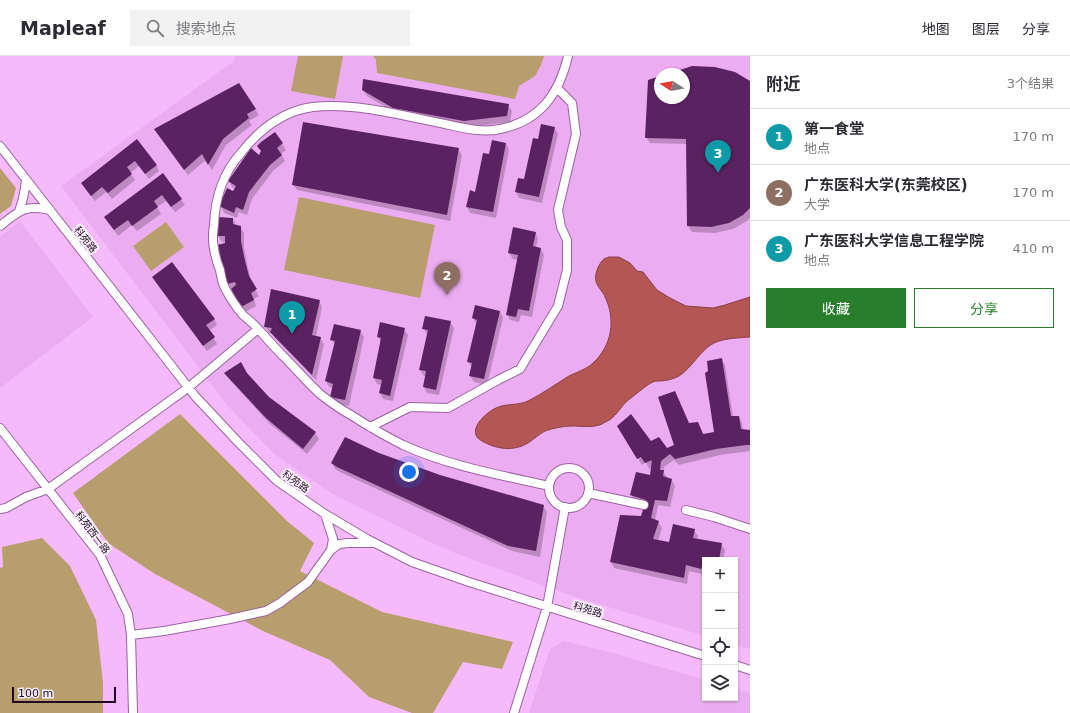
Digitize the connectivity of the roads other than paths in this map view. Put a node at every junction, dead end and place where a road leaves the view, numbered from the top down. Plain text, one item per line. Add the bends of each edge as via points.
1 (568, 56) edge
2 (557, 88) junction
3 (0, 146) edge
4 (26, 180) junction
5 (50, 210) junction
6 (19, 211) junction
7 (0, 226) edge
8 (258, 329) junction
9 (189, 387) junction
10 (370, 427) junction
11 (0, 428) edge
12 (549, 486) junction
13 (48, 489) junction
14 (588, 493) junction
15 (644, 505) dead end
16 (565, 507) junction
17 (0, 509) edge
18 (686, 510) dead end
19 (325, 514) junction
20 (750, 529) edge
21 (374, 543) junction
22 (331, 550) junction
23 (547, 606) junction
24 (131, 635) junction
25 (702, 655) edge
26 (738, 666) edge
27 (750, 670) edge
28 (133, 713) edge
29 (514, 713) edge

1 - 2 street
2 - 8 street via 539,110 526,120 498,130 465,128 353,107 332,106 295,111 264,128 238,156 226,176 217,199 213,231 213,247 225,287 241,313
2 - 10 street via 572,103 576,134 558,210 561,227 567,240 567,270 558,306 520,369 448,408 410,407
3 - 4 street, 科苑路
4 - 5 street, 科苑路
4 - 6 street
5 - 6 street via 29,207
5 - 9 street, 科苑路
6 - 7 street
8 - 9 street
8 - 10 street via 321,395
9 - 13 street
9 - 19 street, 科苑路 via 277,481
10 - 12 street via 403,445 435,457 470,468
11 - 13 street, 科苑西一路
12 - 14 street via 558,472 566,468 576,469 588,482
12 - 16 street via 554,501
13 - 17 street
13 - 24 street, 科苑西一路 via 100,555 128,614
14 - 15 street
14 - 16 street via 582,503 574,507
16 - 23 street
18 - 20 street
19 - 21 street, 科苑路
19 - 22 street via 333,539
21 - 22 street via 339,544
21 - 23 street, 科苑路 via 412,562
22 - 24 street via 308,582 266,611
23 - 25 street, 科苑路
23 - 29 street
24 - 28 street, 科苑西一路
26 - 27 street

